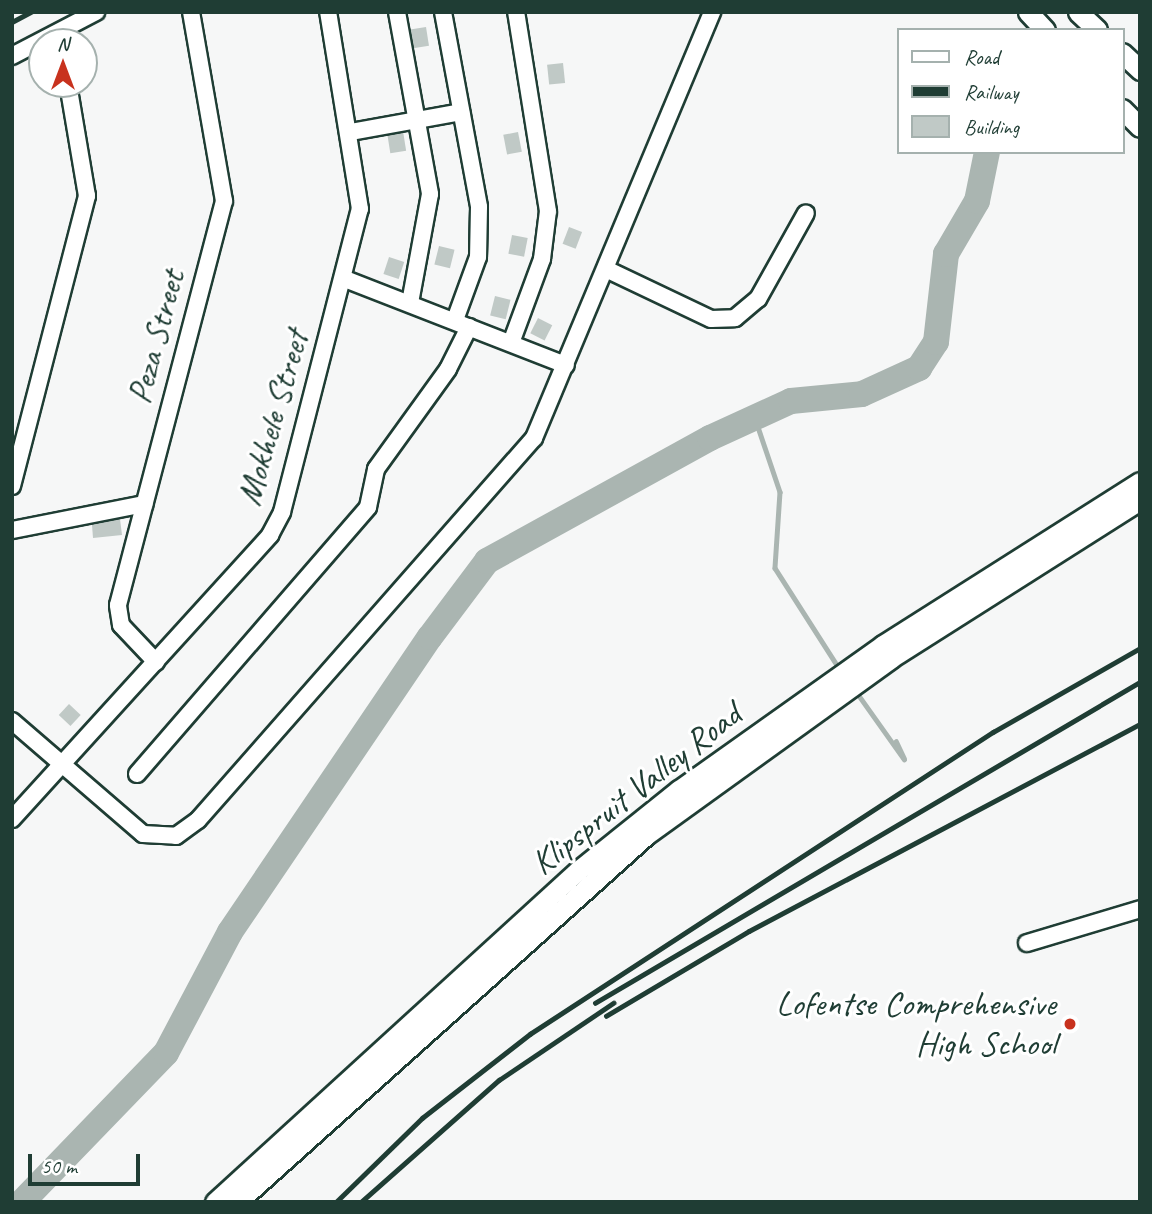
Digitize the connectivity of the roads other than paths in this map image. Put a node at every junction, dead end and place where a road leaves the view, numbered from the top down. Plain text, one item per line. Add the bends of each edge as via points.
1 (96, 12) edge
2 (191, 12) edge
3 (328, 12) edge
4 (397, 12) edge
5 (443, 12) edge
6 (516, 12) edge
7 (712, 12) edge
8 (1028, 12) edge
9 (1078, 12) edge
10 (73, 28) edge
11 (1043, 28) edge
12 (1095, 28) edge
13 (1124, 56) edge
14 (1140, 70) edge
15 (70, 98) edge
16 (1124, 111) edge
17 (461, 112) junction
18 (417, 120) junction
19 (1140, 127) edge
20 (351, 132) junction
21 (806, 213) dead end
22 (608, 270) junction
23 (345, 279) junction
24 (410, 303) junction
25 (462, 324) junction
26 (511, 343) junction
27 (566, 365) junction
28 (1140, 482) edge
29 (12, 486) edge
30 (1140, 500) edge
31 (144, 504) junction
32 (12, 530) edge
33 (887, 652) junction
34 (156, 662) junction
35 (812, 705) junction
36 (12, 721) edge
37 (61, 765) junction
38 (136, 774) dead end
39 (12, 819) edge
40 (1140, 909) edge
41 (1027, 943) dead end
42 (215, 1202) edge
43 (237, 1202) edge

1 - 10 street
2 - 31 street, Peza Street via 223,201
3 - 20 street, Mokhele Street
4 - 18 street
5 - 17 street
6 - 26 street via 548,211 542,259
7 - 22 street
8 - 11 main road
9 - 12 main road
13 - 14 main road
15 - 29 street via 87,197
16 - 19 main road
17 - 18 street
17 - 25 street via 479,207 478,257
18 - 20 street
18 - 24 street via 430,194
20 - 23 street, Mokhele Street via 360,209
21 - 22 street via 762,293 735,318 711,319
22 - 27 street
23 - 24 street
23 - 34 street, Mokhele Street via 276,525
24 - 25 street
25 - 26 street
25 - 38 street via 448,369 376,469 368,507
26 - 27 street
27 - 37 street via 527,447 183,833 160,838 143,834
28 - 33 main road, Klipspruit Valley Road
30 - 33 main road, Klipspruit Valley Road
31 - 32 street
31 - 34 street, Peza Street via 118,615 121,625
33 - 35 main road, Klipspruit Valley Road
34 - 37 street, Mokhele Street
35 - 42 main road, Klipspruit Valley Road via 579,870
35 - 43 main road, Klipspruit Valley Road via 570,899
36 - 37 street
37 - 39 street, Mokhele Street
40 - 41 street

